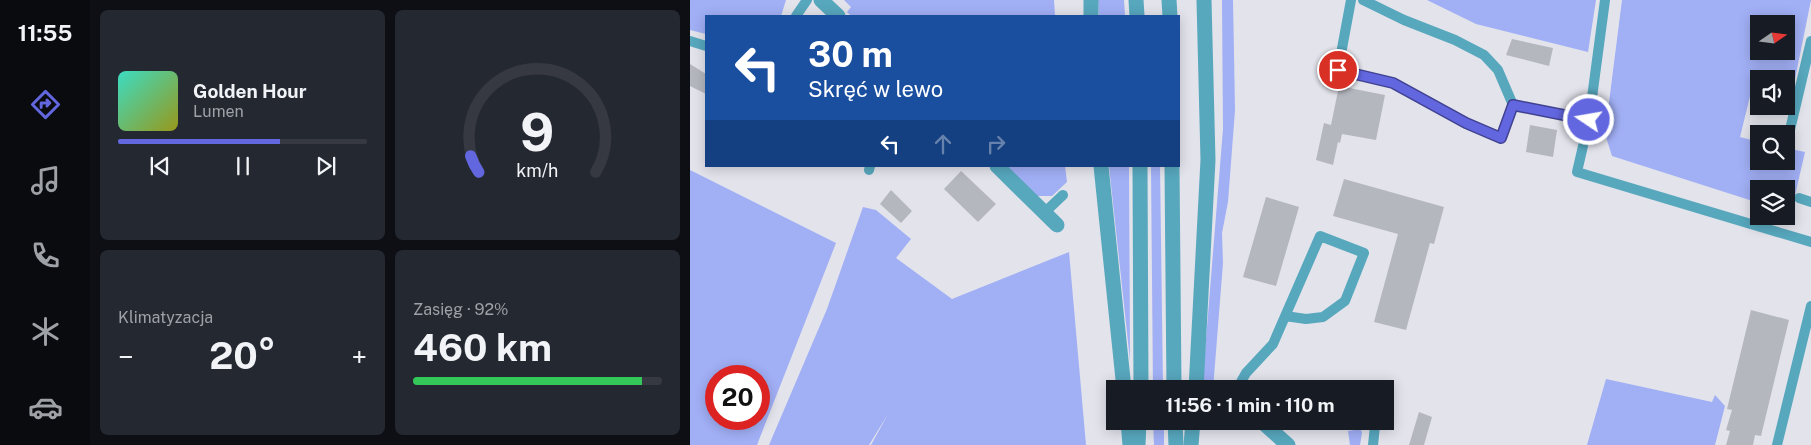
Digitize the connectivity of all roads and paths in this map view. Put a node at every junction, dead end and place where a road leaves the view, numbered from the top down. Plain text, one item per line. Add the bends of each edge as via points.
1 (806, 0) edge
2 (821, 0) edge
3 (1091, 0) edge
4 (1136, 0) edge
5 (1169, 0) edge
6 (1204, 0) edge
7 (1351, 0) edge
8 (1363, 0) edge
9 (1604, 0) edge
10 (797, 15) edge
11 (837, 15) edge
12 (1091, 15) edge
13 (1137, 15) edge
14 (1170, 15) edge
15 (690, 41) edge
16 (1811, 41) edge
17 (705, 46) edge
18 (1513, 105) junction
19 (1589, 120) junction
20 (1792, 125) edge
21 (998, 167) edge
22 (1101, 167) edge
23 (1140, 167) edge
24 (1172, 167) edge
25 (1063, 195) dead end
26 (1799, 198) dead end
27 (1811, 202) edge
28 (1044, 213) junction
29 (1057, 226) dead end
30 (1811, 242) edge
31 (1811, 306) edge
32 (1285, 316) junction
33 (1123, 380) edge
34 (1141, 380) edge
35 (1174, 380) edge
36 (1196, 380) edge
37 (1242, 380) edge
38 (1129, 430) edge
39 (1139, 430) edge
40 (1175, 430) edge
41 (1192, 430) edge
42 (1374, 430) edge
43 (1130, 445) edge
44 (1138, 445) edge
45 (1176, 445) edge
46 (1191, 445) edge
47 (1372, 445) edge
48 (1777, 445) edge

1 - 10 lane
2 - 11 street
3 - 12 street
4 - 13 street
5 - 14 street
6 - 36 street via 1208,160
7 - 18 lane via 1338,70 1393,83 1466,123 1501,138
8 - 18 lane via 1484,55 1498,70
9 - 19 lane
15 - 17 lane
16 - 20 lane
18 - 19 lane
19 - 30 lane via 1577,172
21 - 28 street
22 - 33 street
23 - 34 street
24 - 35 street
25 - 28 lane
26 - 27 lane
28 - 29 street
31 - 48 lane
32 - 32 lane via 1320,236 1364,253 1345,301 1323,317
32 - 37 lane via 1273,344
38 - 43 street
39 - 44 street
40 - 45 street
41 - 46 street
42 - 47 lane

